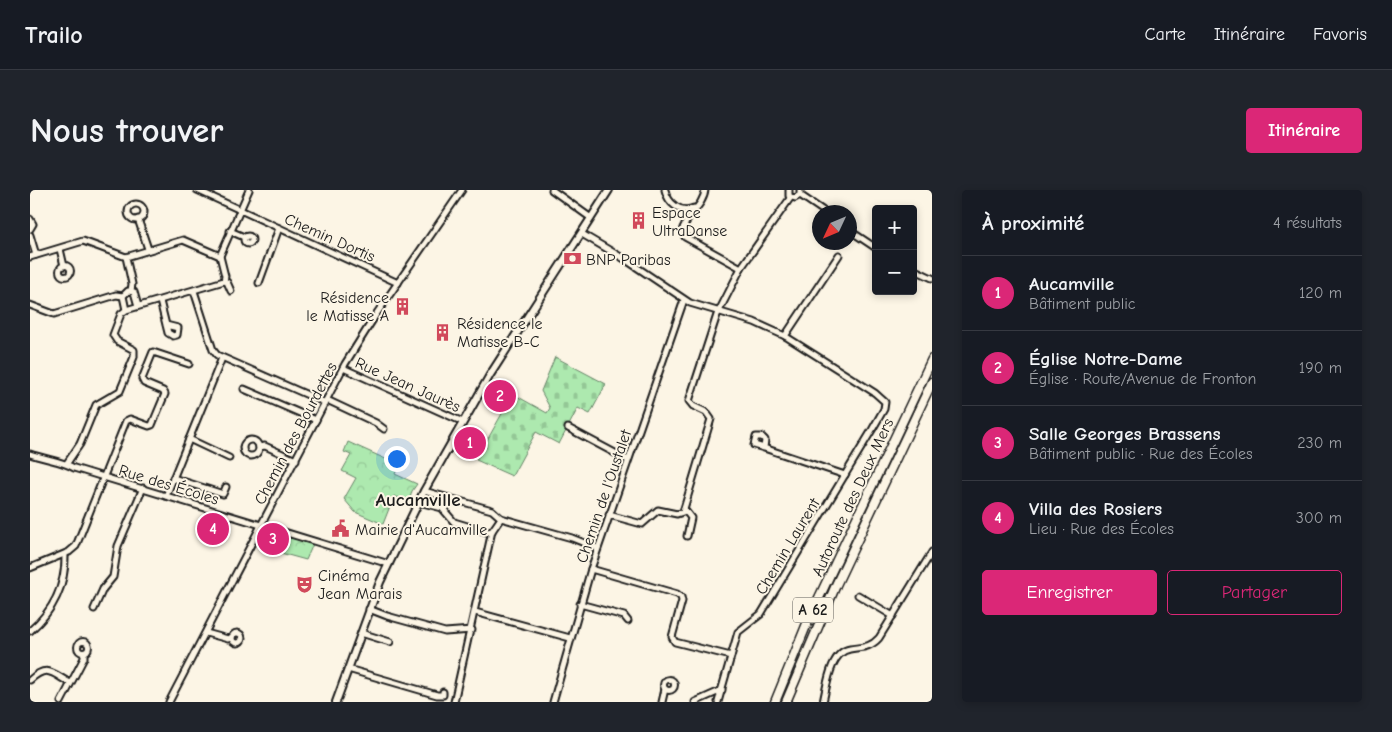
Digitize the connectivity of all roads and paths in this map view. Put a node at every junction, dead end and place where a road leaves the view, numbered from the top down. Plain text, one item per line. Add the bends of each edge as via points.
1 (196, 190) edge
2 (249, 190) edge
3 (462, 190) edge
4 (552, 190) edge
5 (610, 190) edge
6 (665, 190) edge
7 (704, 190) edge
8 (789, 190) edge
9 (800, 193) edge
10 (791, 197) junction
11 (816, 205) edge
12 (695, 207) junction
13 (239, 210) junction
14 (591, 218) junction
15 (30, 219) edge
16 (138, 219) dead end
17 (279, 228) junction
18 (30, 229) edge
19 (230, 231) junction
20 (582, 234) junction
21 (30, 235) edge
22 (857, 235) edge
23 (244, 237) dead end
24 (872, 245) edge
25 (60, 249) junction
26 (148, 249) junction
27 (36, 255) junction
28 (839, 255) dead end
29 (220, 256) junction
30 (30, 257) edge
31 (126, 257) junction
32 (64, 266) dead end
33 (741, 268) junction
34 (917, 271) edge
35 (932, 278) edge
36 (224, 281) junction
37 (259, 283) dead end
38 (398, 283) junction
39 (131, 291) junction
40 (194, 291) junction
41 (231, 291) dead end
42 (123, 296) junction
43 (684, 300) junction
44 (160, 301) junction
45 (30, 306) edge
46 (138, 306) junction
47 (126, 310) junction
48 (719, 312) junction
49 (166, 325) dead end
50 (785, 336) junction
51 (222, 358) junction
52 (932, 359) edge
53 (189, 364) dead end
54 (343, 368) junction
55 (932, 382) edge
56 (244, 390) dead end
57 (326, 401) junction
58 (316, 420) junction
59 (463, 422) junction
60 (568, 428) dead end
61 (384, 429) dead end
62 (189, 439) junction
63 (259, 447) dead end
64 (764, 448) dead end
65 (30, 454) edge
66 (229, 458) dead end
67 (296, 460) junction
68 (628, 460) junction
69 (67, 463) junction
70 (845, 475) junction
71 (104, 477) junction
72 (173, 478) junction
73 (226, 487) dead end
74 (143, 488) junction
75 (424, 491) junction
76 (166, 496) junction
77 (450, 498) junction
78 (419, 502) junction
79 (684, 509) junction
80 (445, 511) junction
81 (609, 515) junction
82 (501, 518) junction
83 (262, 525) junction
84 (492, 531) junction
85 (687, 536) dead end
86 (597, 548) junction
87 (932, 552) edge
88 (65, 554) junction
89 (388, 564) junction
90 (30, 568) edge
91 (590, 569) junction
92 (858, 595) dead end
93 (580, 604) junction
94 (94, 609) dead end
95 (369, 609) junction
96 (475, 612) junction
97 (893, 616) junction
98 (628, 621) dead end
99 (472, 630) junction
100 (30, 631) edge
101 (206, 633) junction
102 (361, 633) junction
103 (232, 637) dead end
104 (570, 638) junction
105 (390, 642) dead end
106 (84, 653) dead end
107 (731, 656) junction
108 (348, 669) junction
109 (30, 680) edge
110 (70, 683) junction
111 (665, 689) dead end
112 (722, 690) junction
113 (443, 692) dead end
114 (338, 701) edge
115 (61, 702) edge
116 (169, 702) edge
117 (454, 702) edge
118 (553, 702) edge
119 (662, 702) edge
120 (695, 702) edge
121 (718, 702) edge
122 (775, 702) edge
123 (786, 702) edge
124 (823, 702) edge

1 - 13 street, Chemin Dortis
2 - 13 street
3 - 38 street, Chemin des Bourdettes
4 - 14 street
5 - 14 main road
6 - 12 street via 676,206 686,210
7 - 12 street via 704,196
8 - 10 street
9 - 10 street via 797,198
9 - 11 street
10 - 33 street
12 - 33 street via 684,224 682,231 685,236
13 - 17 street, Chemin Dortis
13 - 19 street
14 - 20 main road
15 - 18 street via 33,224
16 - 26 street
17 - 37 street
17 - 38 street, Chemin Dortis
19 - 23 street
19 - 29 street
20 - 43 street
20 - 59 main road
21 - 27 street
22 - 24 street
25 - 27 street
25 - 31 street via 88,241
25 - 32 street
26 - 29 street via 183,240
26 - 31 street
27 - 30 street
28 - 50 street
29 - 36 street
31 - 39 street
33 - 48 street
34 - 35 street
36 - 40 street
36 - 41 street
38 - 54 street, Chemin des Bourdettes
39 - 42 street
39 - 46 street
40 - 44 street
40 - 51 street via 213,350
42 - 45 street via 116,295 54,314
42 - 47 street
43 - 48 street
43 - 68 street, Chemin de l'Oustalet
44 - 46 street
44 - 49 street
46 - 47 street
47 - 69 street via 121,314 113,335 117,341 134,350 134,358 120,391 96,405 80,444
48 - 50 street via 754,322
48 - 79 street via 690,397 693,406 706,412 710,419
50 - 70 street, Chemin Laurent via 885,402 882,413
51 - 57 street
51 - 62 street
52 - 122 highway, Autoroute des Deux Mers / A 62 via 808,621
53 - 71 street via 153,352 142,379 165,394 152,425 130,419 126,421
54 - 57 street, Chemin des Bourdettes
54 - 59 street, Rue Jean Jaurès
55 - 123 highway, Autoroute des Deux Mers / A 62 via 836,585
56 - 58 street
57 - 58 street, Chemin des Bourdettes
57 - 61 street
58 - 67 street, Chemin des Bourdettes
59 - 75 main road
60 - 68 street
62 - 66 street
62 - 72 street
63 - 67 street via 265,446
64 - 70 street
65 - 69 street, Rue des Écoles via 56,463
67 - 83 street, Chemin des Bourdettes
68 - 81 street, Chemin de l'Oustalet
69 - 71 street, Rue des Écoles
70 - 107 street, Chemin Laurent via 761,614 738,632
71 - 74 street, Rue des Écoles
71 - 88 street via 76,546
72 - 73 street via 223,494
72 - 76 street
74 - 76 street, Rue des Écoles
74 - 94 street via 118,546 113,577 103,588
75 - 77 street
75 - 78 main road
76 - 83 street, Rue des Écoles
77 - 80 street
77 - 82 street via 492,510
78 - 80 street
78 - 89 main road
79 - 81 street via 680,514 658,510 642,524
79 - 85 street via 691,518
80 - 84 street via 458,524
81 - 86 street, Chemin de l'Oustalet
82 - 84 street
82 - 86 street
83 - 89 street, Rue des Écoles
83 - 101 street, Chemin des Bourdettes
84 - 96 street
86 - 91 street, Chemin de l'Oustalet
87 - 97 street
88 - 90 street
88 - 100 street via 64,576 52,607
89 - 95 main road
91 - 93 street, Chemin de l'Oustalet
91 - 107 street via 677,594 682,601 672,637 675,642
92 - 97 street
93 - 98 street via 624,616
93 - 104 street, Chemin de l'Oustalet
95 - 99 street via 445,632
95 - 102 main road
96 - 99 street
96 - 104 street
97 - 124 street via 874,643 839,654
99 - 117 street
101 - 103 street via 228,639
101 - 116 street, Chemin des Bourdettes
102 - 105 street
102 - 108 main road
104 - 118 street, Chemin de l'Oustalet
106 - 110 street
107 - 112 street, Chemin Laurent
108 - 113 street via 437,695 443,695
108 - 114 main road
109 - 110 street via 46,670
110 - 115 street
111 - 119 street
112 - 120 street
112 - 121 street, Chemin Laurent

